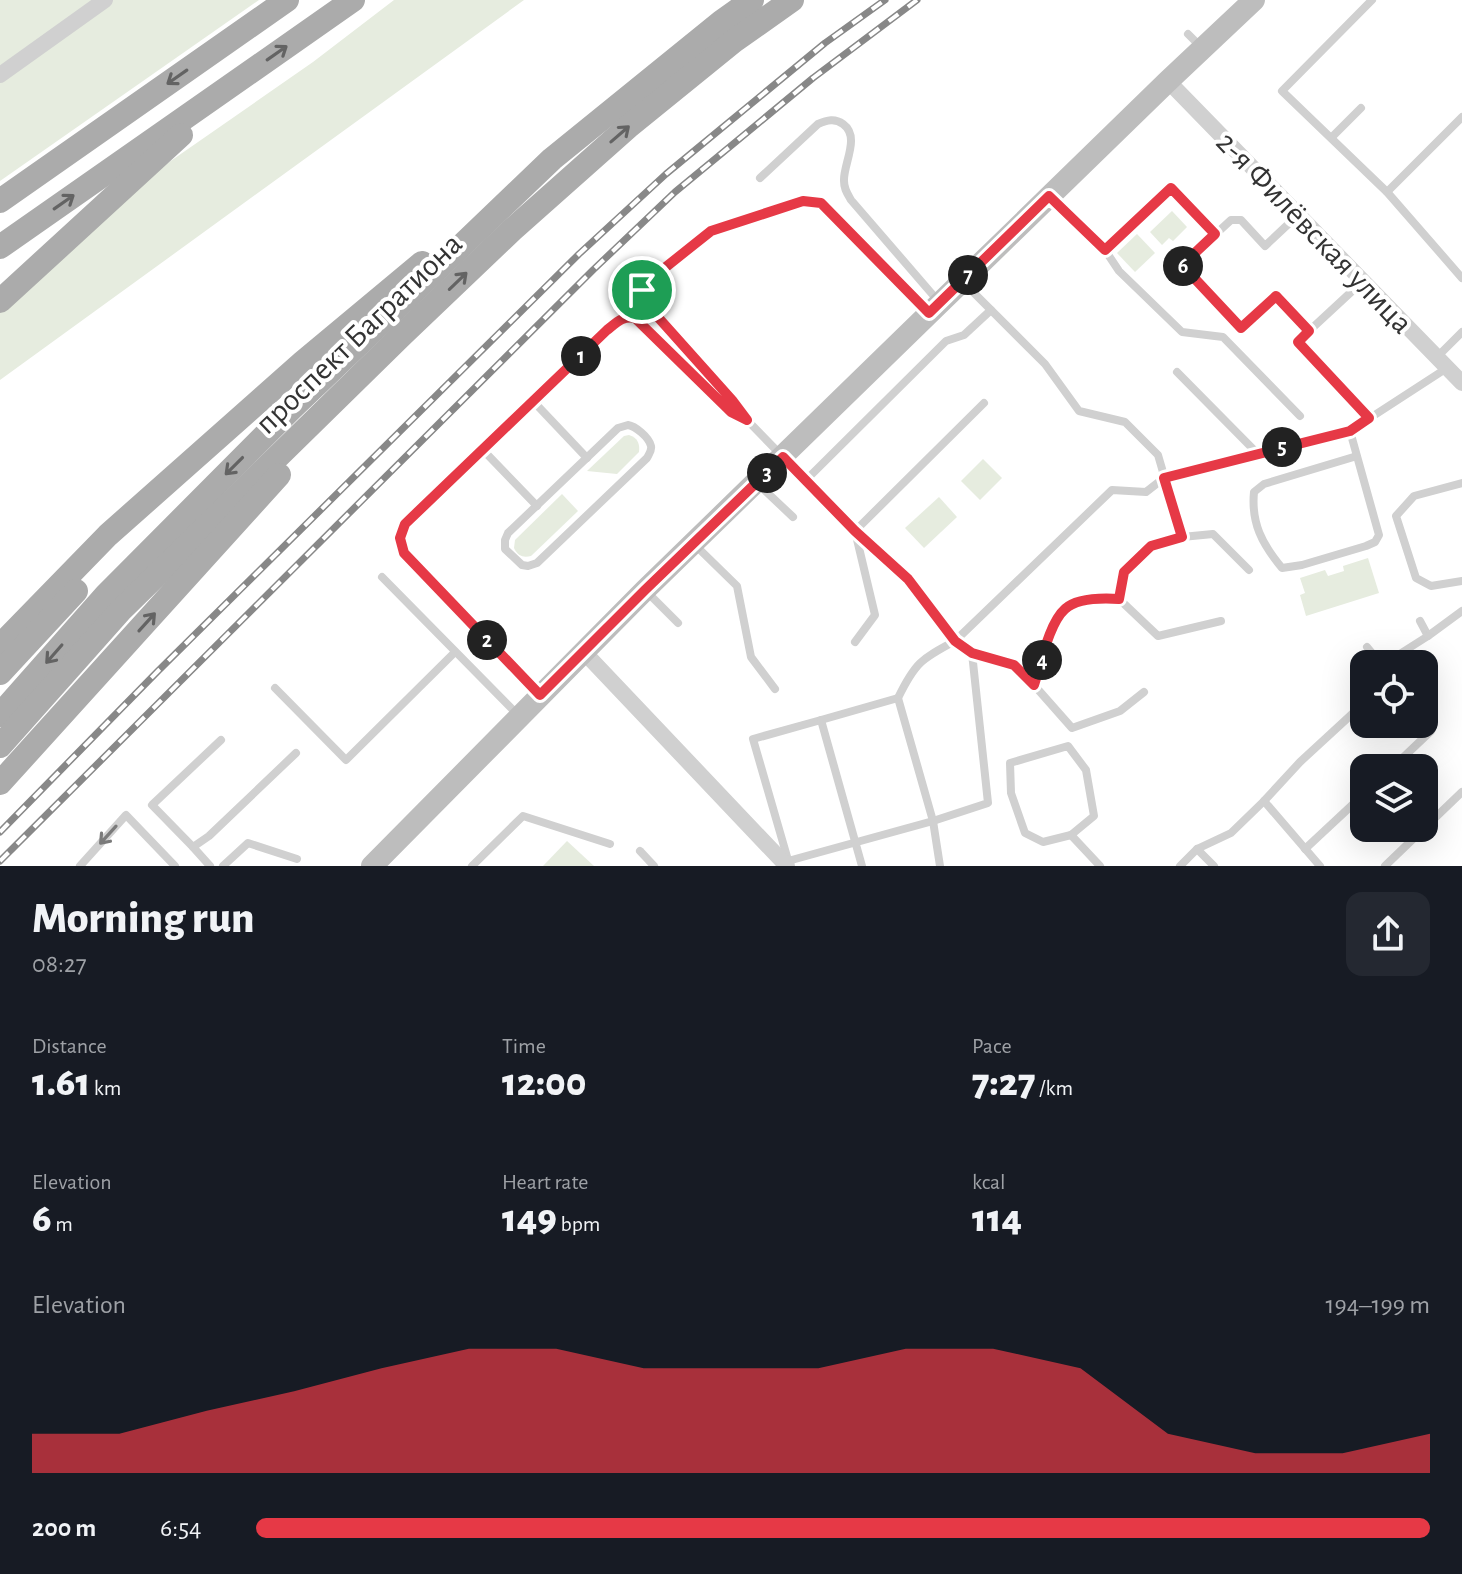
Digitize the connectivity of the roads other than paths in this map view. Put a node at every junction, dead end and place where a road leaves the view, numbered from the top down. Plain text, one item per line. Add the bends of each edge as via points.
1 (105, 0) edge
2 (287, 0) edge
3 (353, 0) edge
4 (752, 0) edge
5 (792, 0) edge
6 (1254, 0) edge
7 (1365, 2) edge
8 (1, 74) edge
9 (245, 76) junction
10 (1168, 81) junction
11 (1361, 108) dead end
12 (1462, 117) edge
13 (1332, 137) junction
14 (552, 159) junction
15 (760, 178) dead end
16 (1387, 192) junction
17 (1049, 196) junction
18 (0, 201) edge
19 (1299, 214) junction
20 (1215, 234) junction
21 (0, 247) edge
22 (1105, 250) junction
23 (1462, 259) edge
24 (1453, 269) junction
25 (1462, 278) edge
26 (962, 281) junction
27 (1363, 281) junction
28 (0, 301) edge
29 (934, 308) junction
30 (991, 310) junction
31 (1309, 331) junction
32 (1462, 332) edge
33 (402, 335) junction
34 (1442, 362) junction
35 (1177, 372) dead end
36 (1462, 383) edge
37 (533, 401) junction
38 (984, 403) dead end
39 (1300, 416) dead end
40 (1369, 418) junction
41 (747, 420) junction
42 (1350, 431) junction
43 (207, 448) junction
44 (483, 450) junction
45 (1257, 453) junction
46 (1357, 456) junction
47 (783, 457) junction
48 (587, 458) junction
49 (1164, 478) junction
50 (806, 480) junction
51 (756, 482) junction
52 (1462, 483) edge
53 (537, 506) junction
54 (793, 517) dead end
55 (855, 531) junction
56 (1182, 537) junction
57 (693, 544) junction
58 (1249, 570) dead end
59 (382, 577) dead end
60 (1462, 581) edge
61 (645, 590) junction
62 (1119, 599) junction
63 (1462, 611) edge
64 (1221, 621) dead end
65 (1420, 621) dead end
66 (678, 623) dead end
67 (1428, 636) junction
68 (955, 641) junction
69 (855, 642) dead end
70 (0, 646) edge
71 (1367, 647) dead end
72 (1370, 650) edge
73 (1405, 650) edge
74 (583, 651) junction
75 (455, 652) junction
76 (972, 653) junction
77 (0, 673) edge
78 (1034, 685) junction
79 (275, 688) dead end
80 (775, 689) dead end
81 (1144, 692) dead end
82 (540, 695) junction
83 (898, 698) junction
84 (0, 715) edge
85 (519, 716) junction
86 (1350, 716) edge
87 (821, 720) junction
88 (1424, 738) edge
89 (221, 740) dead end
90 (0, 746) edge
91 (296, 753) dead end
92 (1407, 754) edge
93 (0, 783) edge
94 (1462, 792) edge
95 (1264, 801) junction
96 (1350, 807) edge
97 (933, 821) junction
98 (1071, 835) junction
99 (856, 843) junction
100 (610, 844) dead end
101 (193, 847) junction
102 (1197, 849) junction
103 (1305, 849) junction
104 (640, 851) dead end
105 (297, 859) dead end
106 (785, 862) edge
107 (379, 864) edge
108 (80, 866) edge
109 (174, 866) edge
110 (210, 866) edge
111 (223, 866) edge
112 (472, 866) edge
113 (654, 866) edge
114 (862, 866) edge
115 (940, 866) edge
116 (1100, 866) edge
117 (1180, 866) edge
118 (1214, 866) edge
119 (1320, 866) edge
120 (1385, 866) edge

1 - 8 street
2 -> 18 main road
9 -> 3 main road
4 - 14 main road, проспект Багратиона
33 -> 5 main road, проспект Багратиона via 628,127
6 - 10 street via 1195,41
7 - 13 lane via 1282,91
21 -> 9 main road
9 - 28 main road
10 - 17 street
10 - 19 street, 2-я Филёвская улица
11 - 13 lane
12 - 16 lane
13 - 16 lane
14 - 43 main road via 367,308
14 -> 84 main road, проспект Багратиона via 117,584
15 - 29 lane via 818,124 830,119 843,123 851,143 845,189
16 - 24 lane
17 - 22 lane
17 - 26 street
19 - 20 lane via 1265,246 1241,220 1231,220
19 - 27 street, 2-я Филёвская улица
20 - 22 lane via 1171,188
20 - 31 lane via 1182,265 1241,328 1276,296
22 - 39 lane via 1119,271 1182,332 1223,337
23 - 24 lane
24 - 25 lane
26 - 29 street
26 - 30 lane
27 - 31 lane
27 - 34 street, 2-я Филёвская улица
29 - 41 lane via 816,201 707,233 652,278 639,296
29 - 47 street
30 - 49 lane via 1045,364 1079,411 1125,422 1158,455
30 - 50 lane via 964,335 946,341
31 - 40 lane via 1298,342
32 - 34 lane
33 - 90 main road, проспект Багратиона via 120,611
93 -> 33 main road
34 - 36 street, 2-я Филёвская улица
34 - 40 lane
35 - 45 lane
37 - 41 lane via 629,316 731,412
37 - 44 lane
37 - 48 lane
38 - 55 lane
40 - 42 lane
41 - 47 lane
42 - 45 lane
42 - 46 lane
43 - 70 main road via 108,535
43 - 77 main road
44 - 53 lane
44 - 82 lane via 405,524 400,543
45 - 49 lane
46 - 46 lane via 1379,535 1375,542 1282,568 1265,548 1252,511 1254,492 1264,484
47 - 50 lane
47 - 51 street
48 - 53 lane
48 - 53 lane via 625,425 633,426 651,446 647,458 537,563 525,566 505,549 505,540
49 - 56 lane
49 - 68 lane via 1146,492 1112,490
50 - 55 lane
51 - 54 lane
51 - 57 street
52 - 60 lane via 1414,496 1396,516 1416,578 1431,586
55 - 68 lane via 908,579
55 - 69 lane via 875,615
56 - 58 lane via 1213,534
56 - 62 lane via 1151,546 1124,572
57 - 61 street
57 - 80 lane via 737,586 751,657
59 - 75 lane
61 - 66 lane
61 - 74 street
62 - 64 lane via 1158,636
62 - 78 lane via 1096,598 1066,608 1054,624
63 - 67 lane
65 - 67 lane
67 - 73 lane
68 - 76 lane
68 - 83 lane via 912,670
71 - 72 lane
74 - 82 street
74 - 106 street
75 - 79 lane via 346,760
75 - 85 lane
76 - 78 lane via 1014,665
76 - 97 lane via 988,803
78 - 81 lane via 1072,728 1120,711
82 - 85 street
83 - 87 lane
83 - 97 lane
85 - 107 street
86 - 95 lane
87 - 99 lane
87 - 106 lane via 753,739
88 - 92 lane
89 - 101 lane via 152,805
91 - 101 lane
94 - 120 lane
95 - 102 lane via 1231,833
95 - 103 lane
96 - 103 lane
97 - 99 lane
97 - 115 lane
98 - 98 lane via 1043,842 1025,833 1011,793 1010,763 1068,746 1086,770 1094,816
98 - 116 lane
99 - 106 lane
99 - 114 lane
100 - 112 lane via 523,816
101 - 110 lane
102 - 117 lane
102 - 118 lane
103 - 119 lane
104 - 113 lane
105 - 111 lane via 248,843
109 -> 108 lane via 126,815

